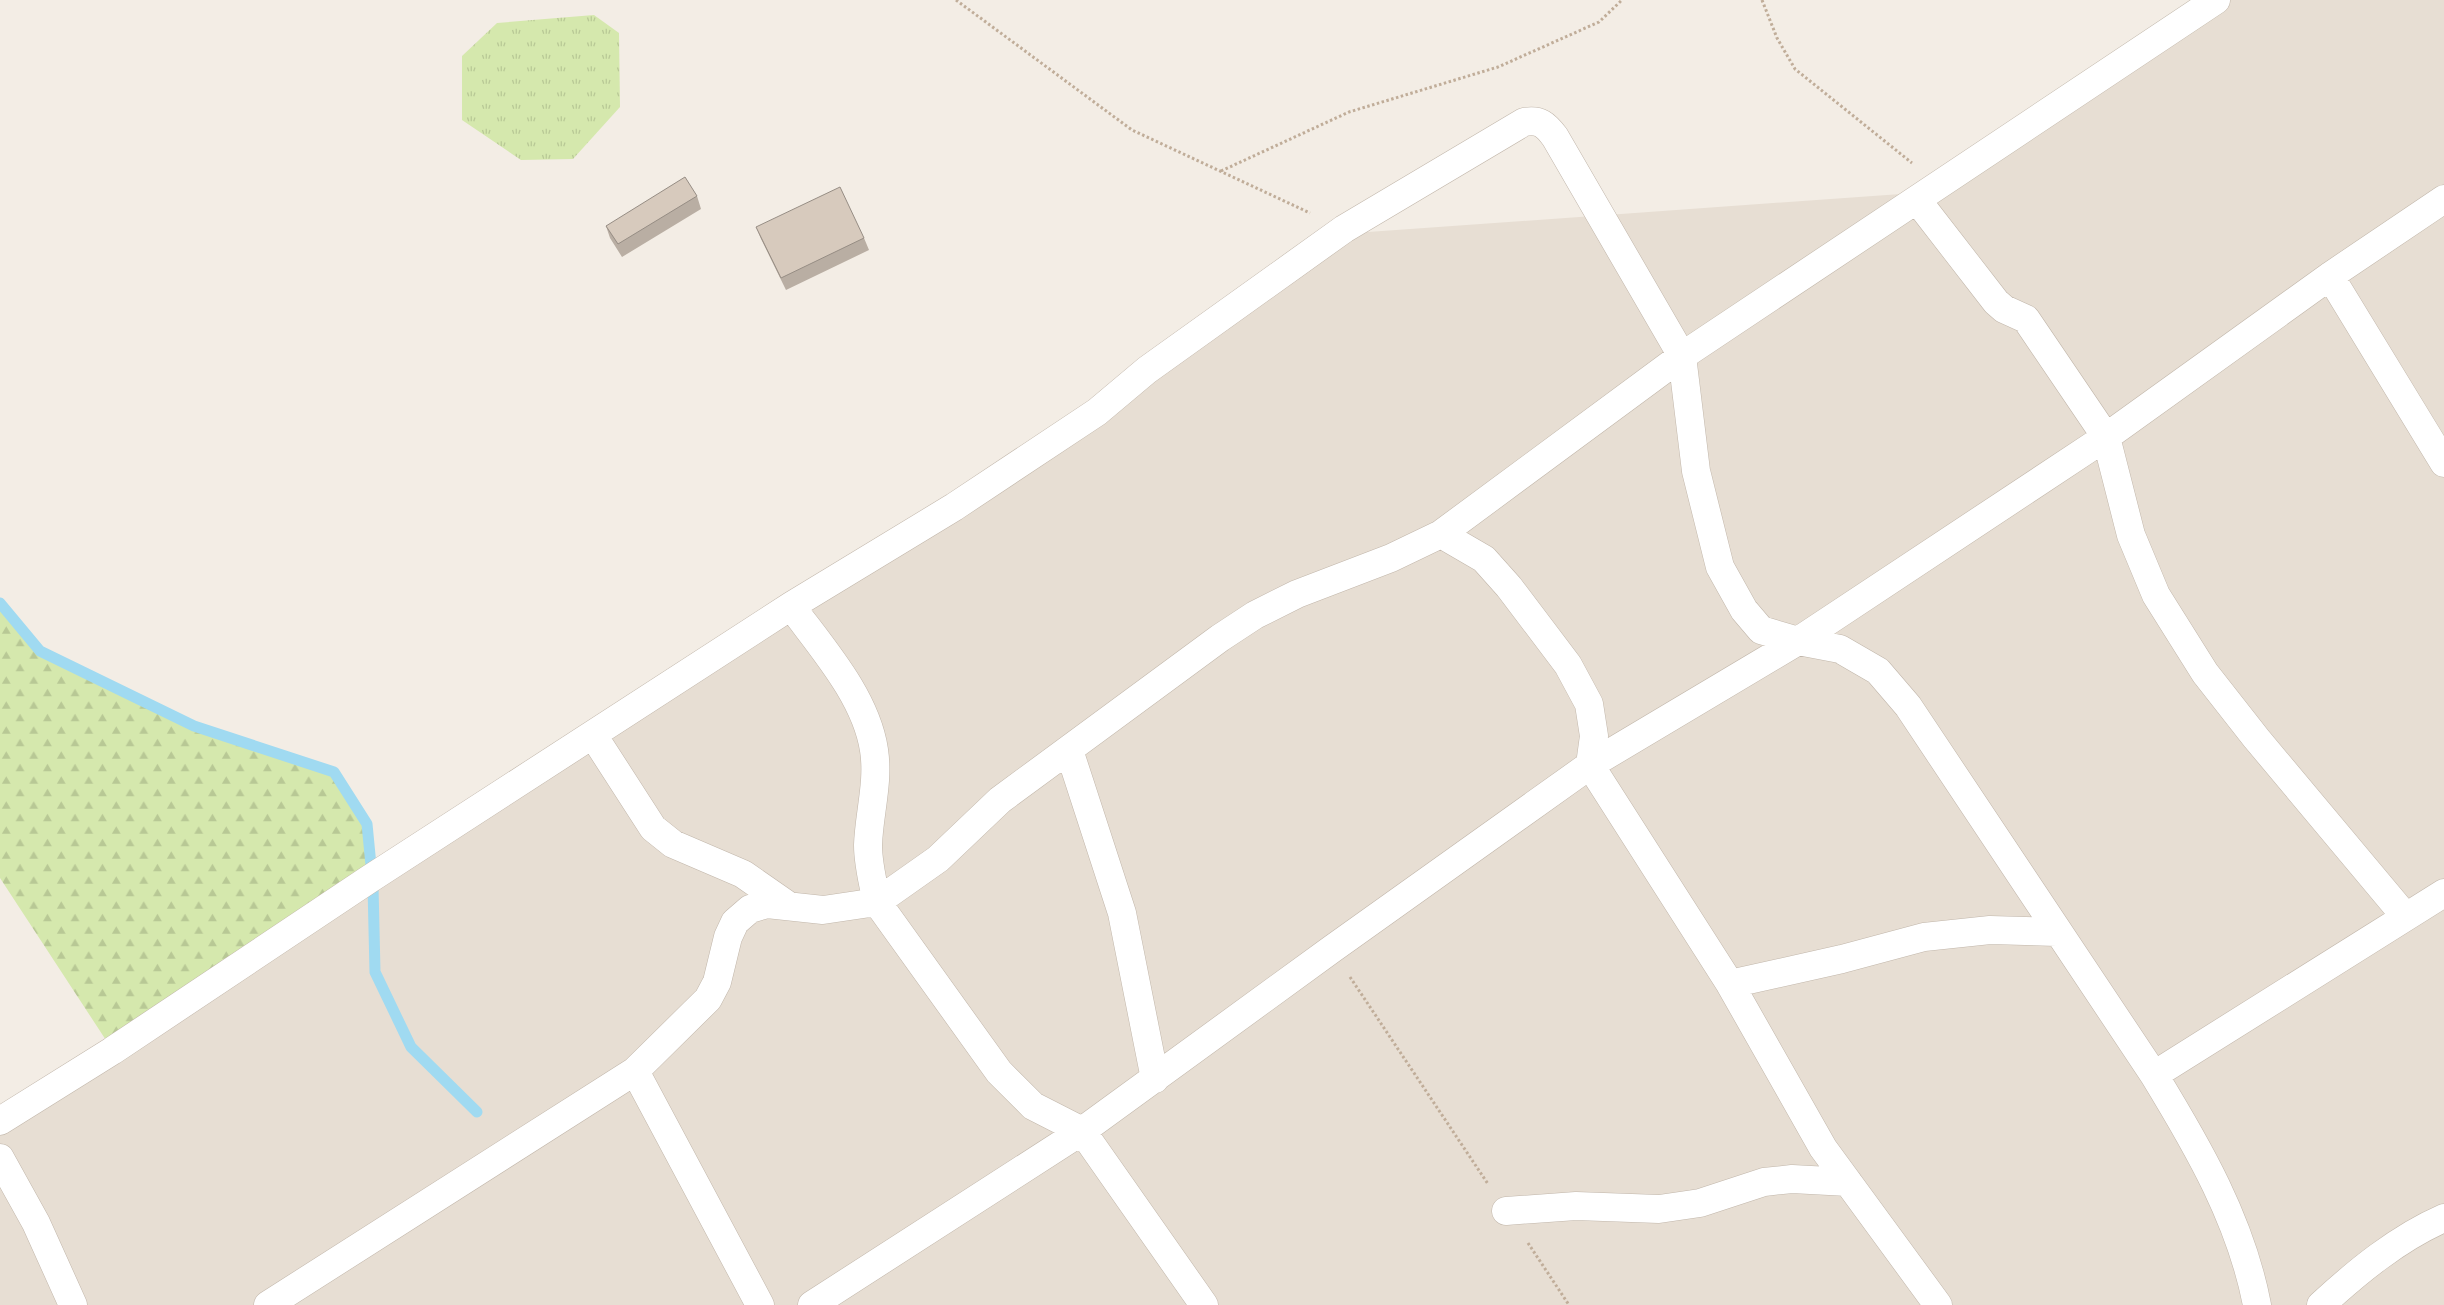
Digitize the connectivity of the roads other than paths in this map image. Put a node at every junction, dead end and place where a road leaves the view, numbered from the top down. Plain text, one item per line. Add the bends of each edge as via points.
1 (2216, 0) edge
2 (1927, 192) junction
3 (2444, 199) edge
4 (2330, 276) junction
5 (1682, 356) junction
6 (2106, 437) junction
7 (2444, 463) edge
8 (1441, 534) junction
9 (791, 606) junction
10 (1798, 642) junction
11 (593, 735) junction
12 (1069, 750) junction
13 (1590, 765) junction
14 (2444, 893) edge
15 (877, 902) junction
16 (786, 904) junction
17 (2404, 916) junction
18 (2057, 932) junction
19 (1730, 984) junction
20 (635, 1070) junction
21 (2154, 1075) junction
22 (1155, 1079) junction
23 (0, 1121) edge
24 (1082, 1131) junction
25 (0, 1158) edge
26 (1848, 1182) junction
27 (1506, 1211) road end
28 (2444, 1218) edge
29 (73, 1305) edge
30 (268, 1305) edge
31 (760, 1305) edge
32 (812, 1305) edge
33 (1204, 1305) edge
34 (1938, 1305) edge
35 (2257, 1305) edge
36 (2321, 1305) edge

1 - 2 street
2 - 5 street
2 - 6 street via 1996,302 2026,319
3 - 4 street
4 - 6 street
4 - 7 street
5 - 8 street
5 - 9 street via 1555,137 1541,122 1524,122 1344,229 1147,370 1097,412 954,507
5 - 10 street via 1696,471 1720,567 1744,610 1761,630
6 - 10 street
6 - 17 street via 2131,535 2156,595 2205,673
8 - 12 street via 1255,615
8 - 13 street via 1484,559 1568,665 1589,704 1594,736
9 - 11 street
9 - 15 street via 841,673 863,716 874,750 876,778 868,845
10 - 13 street
10 - 18 street via 1840,649 1878,672 1908,706
11 - 16 street via 662,837 743,874
11 - 23 street
12 - 15 street via 1000,800 938,859
12 - 22 street via 1122,913
13 - 19 street
13 - 22 street
14 - 17 street
15 - 16 street via 823,910
15 - 24 street via 998,1072 1033,1106
16 - 20 street via 767,904 750,909 735,922 717,982 708,999
17 - 21 street
18 - 19 street via 1990,930 1924,937
18 - 21 street
19 - 26 street via 1823,1148
20 - 30 street
20 - 31 street
21 - 35 street via 2223,1200 2241,1241
22 - 24 street
24 - 32 street
24 - 33 street
25 - 29 street via 36,1223
26 - 27 street via 1792,1179 1764,1182 1700,1202 1660,1209 1576,1206
26 - 34 street
28 - 36 street via 2356,1273

